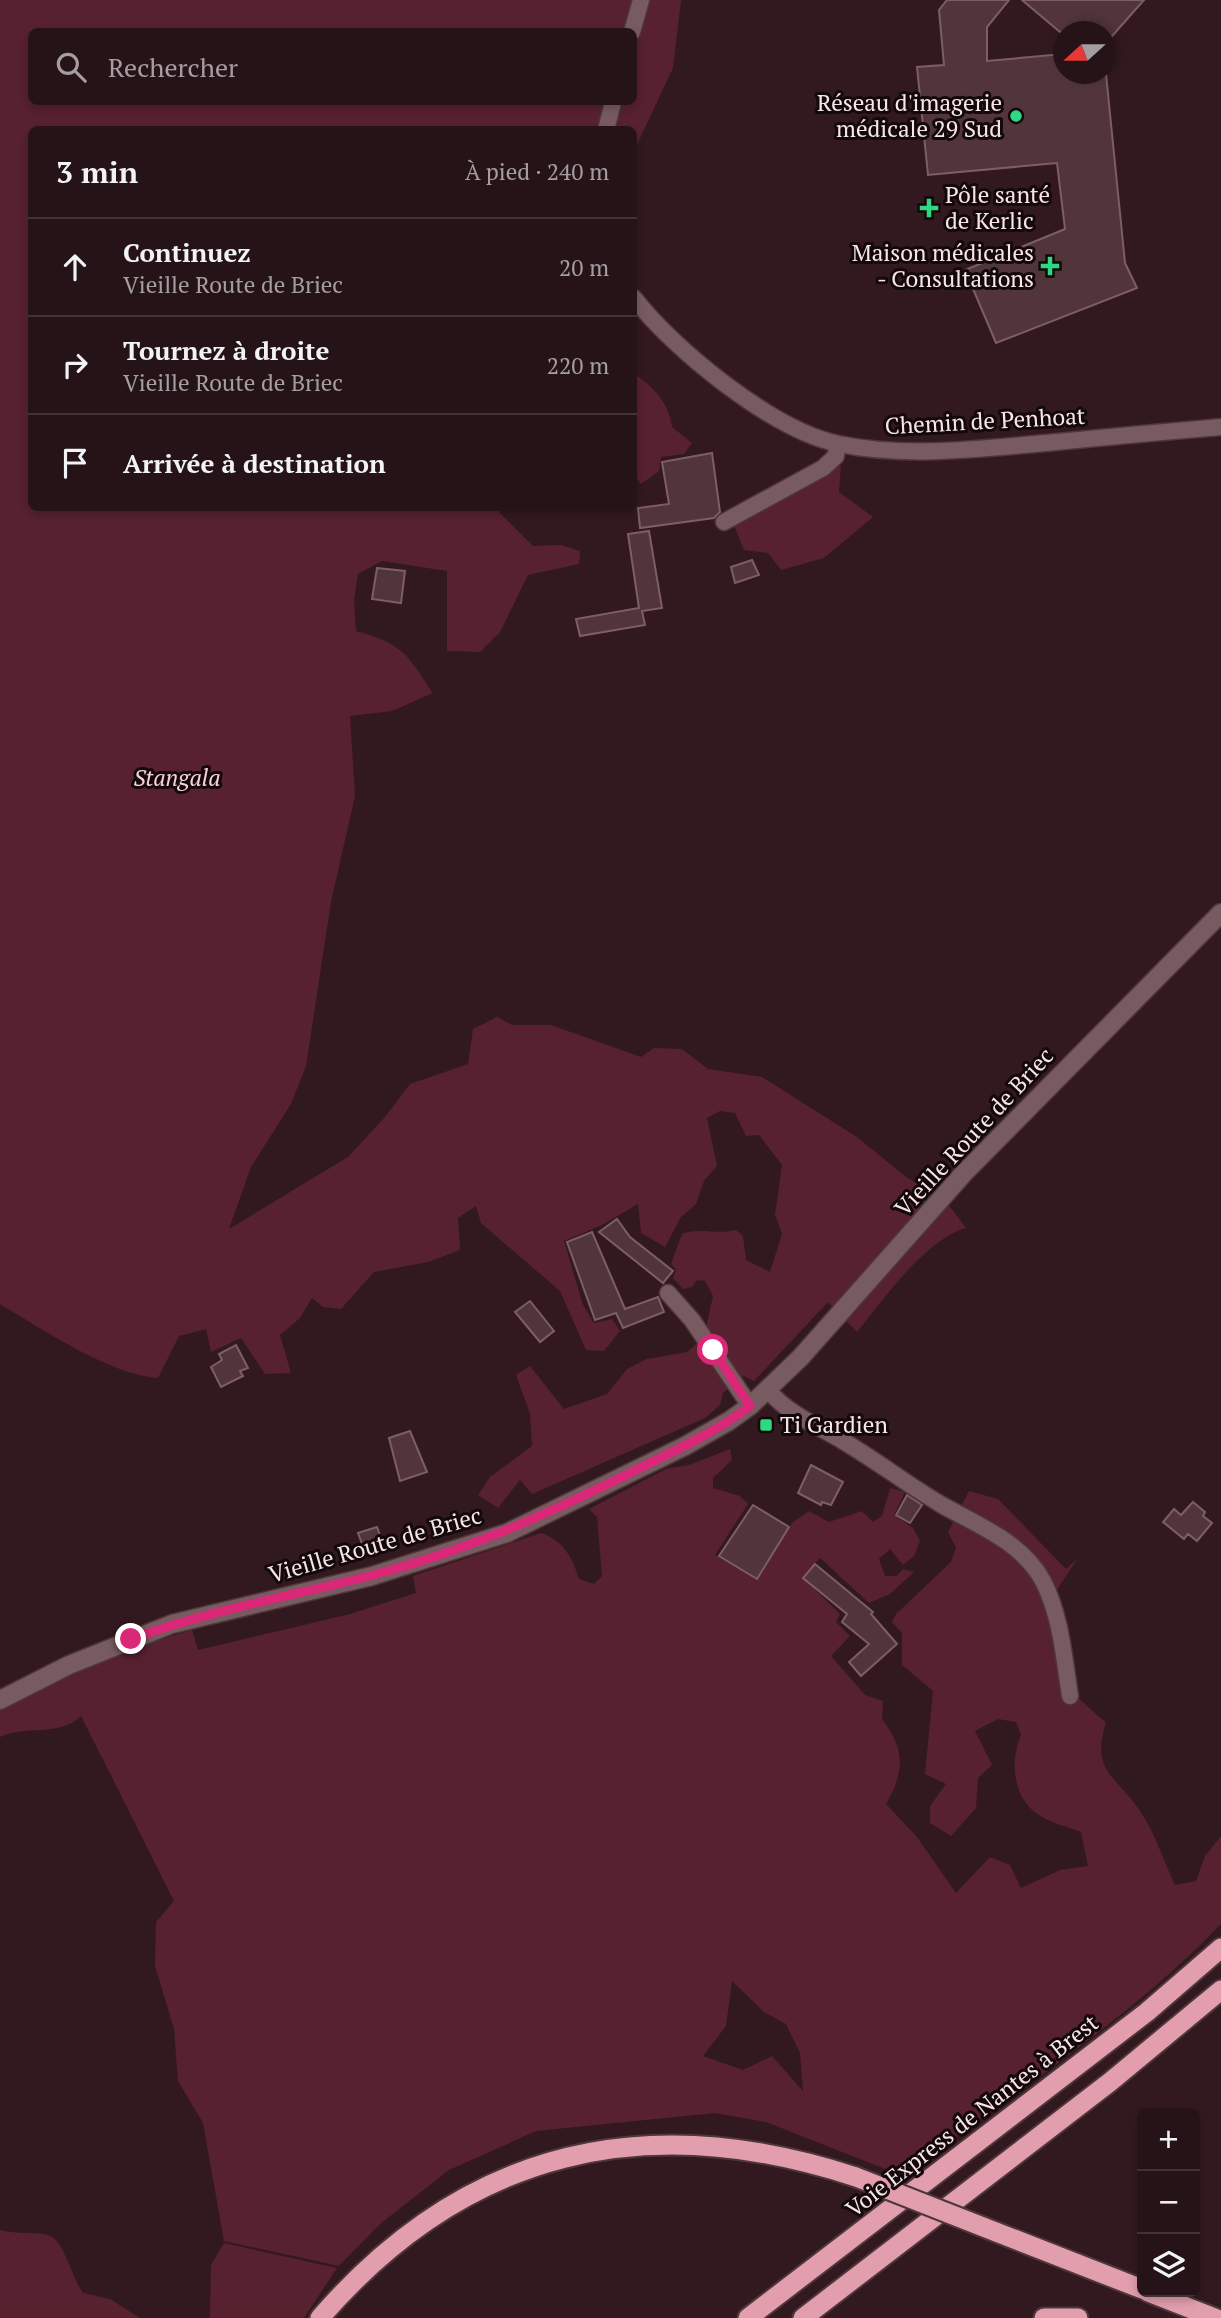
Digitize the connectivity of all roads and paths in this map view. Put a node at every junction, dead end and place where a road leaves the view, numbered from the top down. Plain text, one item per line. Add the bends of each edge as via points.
1 (641, 0) edge
2 (633, 28) edge
3 (612, 105) edge
4 (607, 126) edge
5 (637, 301) edge
6 (1221, 427) edge
7 (837, 444) junction
8 (724, 522) dead end
9 (1221, 913) edge
10 (668, 1293) dead end
11 (768, 1390) junction
12 (750, 1406) junction
13 (1070, 1696) dead end
14 (0, 1700) edge
15 (1221, 1948) edge
16 (1221, 1990) edge
17 (1137, 2287) edge
18 (1161, 2297) edge
19 (320, 2318) edge
20 (748, 2318) edge
21 (803, 2318) edge
22 (1044, 2318) edge
23 (1079, 2318) edge
24 (1215, 2318) edge

1 - 2 street
3 - 4 street
5 - 7 street, Chemin de Penhoat via 671,338 724,383 793,425
6 - 7 street, Chemin de Penhoat via 961,449
7 - 8 street via 836,456 823,468
9 - 11 street, Vieille Route de Briec via 964,1173
10 - 12 street via 692,1320
11 - 12 street, Vieille Route de Briec
11 - 13 street via 803,1419 974,1521 1024,1557 1052,1605
12 - 14 street, Vieille Route de Briec via 685,1446 507,1533 372,1576 172,1624 69,1665
15 - 20 highway, Voie Express de Nantes à Brest via 1136,2020
16 - 21 highway via 1110,2082
17 - 19 highway, bridge via 856,2177 777,2154 719,2145 613,2148 509,2177 439,2210 365,2268
18 - 24 highway
22 - 23 highway

